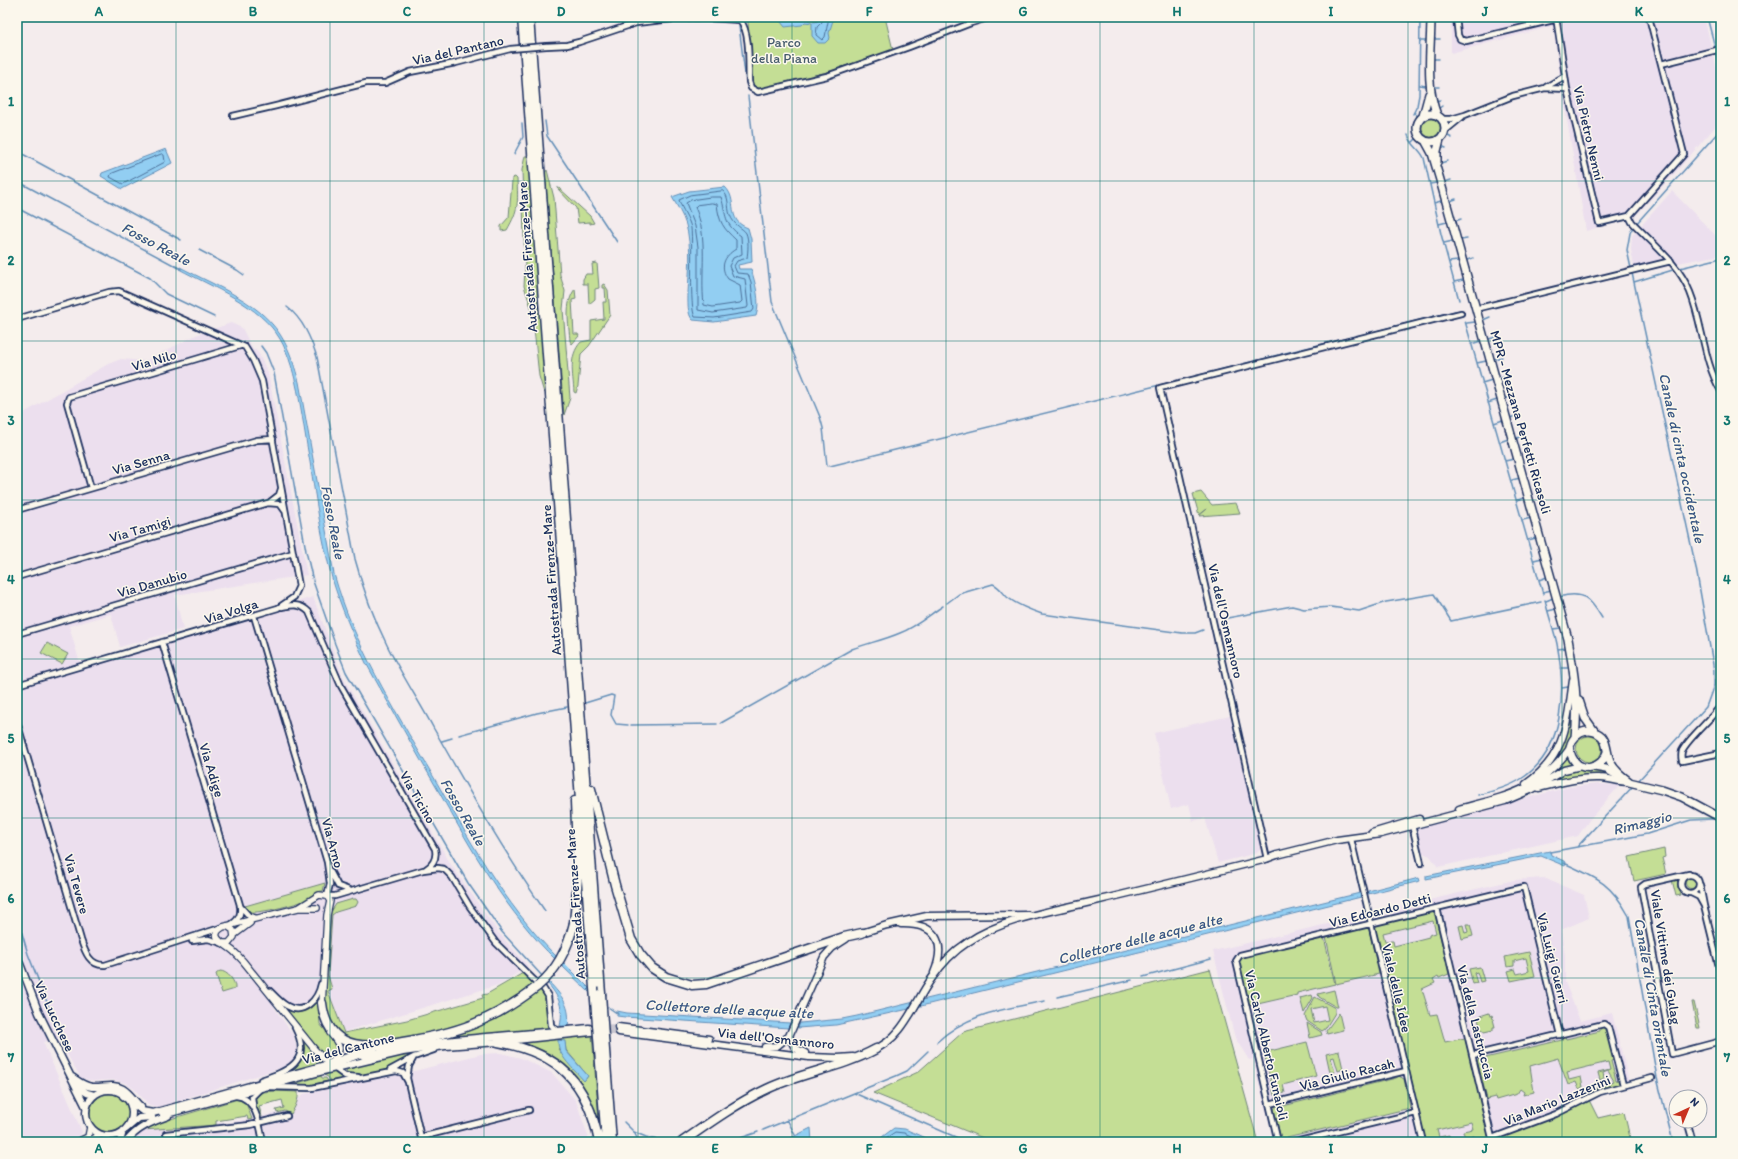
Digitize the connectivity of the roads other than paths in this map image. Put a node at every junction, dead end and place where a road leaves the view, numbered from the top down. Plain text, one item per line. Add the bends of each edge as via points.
1 (522, 17) edge
2 (529, 17) edge
3 (691, 17) edge
4 (991, 17) edge
5 (1432, 17) edge
6 (1456, 17) edge
7 (1566, 17) edge
8 (1649, 17) edge
9 (1720, 17) edge
10 (1556, 18) edge
11 (1721, 23) edge
12 (1717, 50) edge
13 (1661, 64) junction
14 (1565, 76) junction
15 (1430, 88) junction
16 (1545, 88) junction
17 (1567, 89) junction
18 (1465, 115) junction
19 (232, 116) dead end
20 (1423, 116) junction
21 (1439, 117) junction
22 (1445, 131) junction
23 (1440, 139) junction
24 (1426, 142) junction
25 (1437, 170) junction
26 (1629, 216) junction
27 (1672, 261) junction
28 (1478, 312) junction
29 (1461, 313) dead end
30 (17, 318) edge
31 (240, 346) junction
32 (1721, 391) edge
33 (272, 439) junction
34 (281, 486) junction
35 (91, 488) junction
36 (268, 503) junction
37 (17, 510) edge
38 (286, 514) junction
39 (294, 553) junction
40 (17, 576) edge
41 (278, 608) junction
42 (254, 616) junction
43 (17, 634) edge
44 (162, 642) junction
45 (1574, 677) junction
46 (17, 686) edge
47 (576, 698) junction
48 (1721, 698) edge
49 (1721, 702) edge
50 (1721, 705) edge
51 (17, 722) edge
52 (1595, 732) junction
53 (1575, 737) junction
54 (1570, 748) junction
55 (1607, 752) junction
56 (1721, 753) edge
57 (1582, 766) junction
58 (1593, 767) junction
59 (1630, 782) junction
60 (1533, 789) junction
61 (1492, 799) junction
62 (1719, 817) edge
63 (1412, 825) junction
64 (1367, 835) junction
65 (1351, 839) junction
66 (1265, 860) junction
67 (327, 862) junction
68 (1421, 863) dead end
69 (422, 870) junction
70 (1689, 874) junction
71 (1700, 882) junction
72 (1524, 887) joint
73 (350, 891) junction
74 (1691, 893) junction
75 (327, 896) junction
76 (316, 898) junction
77 (240, 905) junction
78 (1704, 906) junction
79 (298, 908) junction
80 (317, 908) junction
81 (328, 908) junction
82 (1437, 908) junction
83 (1042, 914) junction
84 (266, 917) junction
85 (256, 919) junction
86 (1371, 924) junction
87 (887, 925) junction
88 (229, 926) junction
89 (220, 928) junction
90 (862, 933) junction
91 (234, 935) junction
92 (180, 942) junction
93 (222, 943) junction
94 (1240, 955) joint
95 (17, 956) edge
96 (1721, 975) edge
97 (323, 976) junction
98 (932, 978) junction
99 (259, 980) junction
100 (539, 985) junction
101 (322, 1003) junction
102 (290, 1020) junction
103 (560, 1031) junction
104 (1560, 1035) junction
105 (790, 1036) junction
106 (601, 1037) junction
107 (1721, 1041) edge
108 (498, 1042) junction
109 (388, 1045) junction
110 (445, 1046) junction
111 (876, 1049) junction
112 (1473, 1055) junction
113 (414, 1057) junction
114 (824, 1057) junction
115 (332, 1065) junction
116 (1406, 1071) junction
117 (385, 1072) junction
118 (71, 1076) junction
119 (362, 1078) junction
120 (1652, 1078) dead end
121 (408, 1082) junction
122 (74, 1084) junction
123 (1623, 1085) junction
124 (263, 1088) junction
125 (241, 1089) junction
126 (94, 1095) junction
127 (123, 1096) junction
128 (234, 1096) junction
129 (1269, 1104) junction
130 (86, 1107) junction
131 (253, 1109) junction
132 (186, 1110) junction
133 (529, 1110) dead end
134 (161, 1112) junction
135 (1416, 1113) junction
136 (287, 1116) dead end
137 (259, 1123) junction
138 (90, 1127) junction
139 (1689, 1129) edge
140 (124, 1130) junction
141 (166, 1134) dead end
142 (102, 1136) junction
143 (421, 1139) edge
144 (1493, 1140) edge
145 (77, 1142) edge
146 (86, 1142) edge
147 (107, 1142) edge
148 (120, 1142) edge
149 (126, 1142) edge
150 (263, 1142) edge
151 (599, 1142) edge
152 (606, 1142) edge
153 (612, 1142) edge
154 (682, 1142) edge
155 (1278, 1142) edge
156 (1295, 1142) edge
157 (1423, 1142) edge
158 (1693, 1142) edge

1 - 47 highway, Autostrada Firenze-Mare
2 - 47 highway, Autostrada Firenze-Mare
3 - 4 street, Via del Pantano via 740,20 744,24 751,88 758,92 834,73
3 - 19 street, Via del Pantano, bridge via 636,24 567,45 510,48 410,72 385,83 366,83
5 - 15 main road
6 - 10 street via 1460,40 1466,41
7 - 10 street
8 - 13 street
9 - 11 street
10 - 14 street, Via Pietro Nenni
12 - 13 street
13 - 26 street via 1684,154
14 - 16 street
14 - 17 street, Via Pietro Nenni
15 - 20 main road
15 - 21 main road via 1432,103
16 - 17 street
16 - 18 street via 1513,96
17 - 26 street, Via Pietro Nenni via 1599,223
18 - 21 street via 1451,119
18 - 22 street
20 - 21 main road via 1429,114
20 - 24 main road via 1417,123 1416,131
21 - 22 main road
22 - 23 main road
23 - 24 main road
23 - 25 main road, MPR - Mezzana Perfetti Ricasoli
24 - 25 main road, MPR - Mezzana Perfetti Ricasoli
25 - 28 main road, MPR - Mezzana Perfetti Ricasoli
26 - 27 street via 1637,228
27 - 28 street
27 - 32 street via 1690,292 1709,364
28 - 45 main road, MPR - Mezzana Perfetti Ricasoli via 1559,604
29 - 66 street, Via dell'Osmannoro via 1160,388
30 - 31 street via 116,290
31 - 33 street via 248,350 258,370
31 - 35 street, Via Nilo via 71,396 67,401
33 - 34 street, Via Volga
33 - 35 street, Via Senna via 257,440
34 - 36 street via 279,495
34 - 38 street, Via Volga
35 - 37 street, Via Senna
36 - 38 street via 280,504
36 - 40 street, Via Tamigi
38 - 39 street, Via Volga
39 - 41 street, Via Volga via 298,590 292,600
39 - 43 street, Via Danubio
41 - 42 street, Via Volga
41 - 69 street, Via Ticino via 297,605 309,612 342,686 435,849 434,861
42 - 44 street, Via Volga
42 - 67 street, Via Arno
44 - 46 street, Via Volga
44 - 77 street, Via Adige
45 - 52 main road, MPR - Mezzana Perfetti Ricasoli via 1584,714
45 - 53 main road, MPR - Mezzana Perfetti Ricasoli via 1577,710
45 - 61 main road via 1568,720 1562,740 1549,763 1530,782
47 - 90 highway via 591,792 615,885 631,939 652,968 678,982 706,984
47 - 100 highway, bridge via 578,877 574,923 561,959
47 - 106 highway, Autostrada Firenze-Mare, bridge via 594,988
47 - 106 highway, Autostrada Firenze-Mare, bridge via 602,994
48 - 49 street
50 - 56 street via 1681,756 1682,761
51 - 92 street, Via Tevere via 85,951 90,959 101,965
52 - 53 main road via 1586,731
52 - 55 main road via 1604,740
53 - 54 main road, Via dell'Osmannoro
54 - 57 main road via 1574,760
54 - 61 main road, Via dell'Osmannoro via 1557,765 1531,786
55 - 58 main road via 1603,760
55 - 59 main road via 1611,764
57 - 58 main road, Via dell'Osmannoro
57 - 60 main road, Via dell'Osmannoro via 1562,771
58 - 59 main road, Via dell'Osmannoro via 1606,769
59 - 60 main road via 1582,778
59 - 62 main road, Via dell'Osmannoro via 1682,797
60 - 63 main road, Via dell'Osmannoro via 1505,801
61 - 64 main road, Via dell'Osmannoro via 1379,829
63 - 64 main road, Via dell'Osmannoro via 1381,834
63 - 68 street
64 - 65 main road, Via dell'Osmannoro
65 - 66 main road, Via dell'Osmannoro via 1278,859
65 - 86 street, Viale delle Idee
66 - 83 main road, Via dell'Osmannoro
67 - 73 street via 338,886
67 - 75 street, Via Arno via 330,884
69 - 73 street
69 - 100 street via 438,868 447,871 496,943
70 - 71 street via 1696,876
70 - 74 street via 1683,878 1681,884 1684,891
70 - 107 street, Viale Vittime dei Gulag via 1645,884 1641,888 1671,1052
71 - 74 street via 1697,890
71 - 78 street
72 - 82 street, Via Edoardo Detti
72 - 104 street, Via Luigi Guerri
73 - 75 street
74 - 78 street via 1699,897
75 - 76 street via 320,895
75 - 81 street, Via Arno via 330,902
76 - 79 street
76 - 80 street
77 - 84 street via 251,917
77 - 88 street via 238,918
78 - 96 street
79 - 80 street
79 - 84 street, Via Tevere
80 - 81 street
81 - 97 street, Via Arno
82 - 86 street, Via Edoardo Detti
82 - 112 street, Via della Lastruccia
83 - 87 main road, Via dell'Osmannoro via 990,917 927,916
83 - 98 main road, Via dell'Osmannoro via 1002,925 978,935 958,949
84 - 85 street, Via Tevere
85 - 88 street, Via Tevere
85 - 91 street
86 - 94 street, Via Edoardo Detti
86 - 116 street, Viale delle Idee
87 - 90 main road, Via dell'Osmannoro
87 - 98 main road via 914,924 922,926 935,936 940,954
88 - 89 street, Via Tevere
88 - 91 street
89 - 92 street, Via Tevere
89 - 93 street via 217,936
90 - 105 main road, Via dell'Osmannoro via 836,944 821,962
91 - 93 street via 229,943
92 - 93 street, Via Tevere via 208,939
93 - 99 street, Via Tevere via 238,956
94 - 129 street, Via Carlo Alberto Funaioli via 1236,961
95 - 118 main road, Via Lucchese via 39,1013
97 - 99 street, Via Tevere via 313,1001 305,1007 296,1008 284,1004
97 - 101 street, Via Arno
98 - 111 main road, Via dell'Osmannoro via 897,1033
99 - 102 street, Via Tevere
100 - 103 street via 550,1002 550,1023
100 - 109 highway via 507,1008 478,1022 435,1036
101 - 109 highway via 325,1017 338,1035 345,1040 364,1046
101 - 115 street, Via Arno via 325,1027 340,1048
102 - 115 street, Via Tevere
102 - 125 street, Via Tevere via 301,1045 296,1064 287,1071
103 - 108 main road, Via del Cantone via 590,1030
103 - 115 main road, Via del Cantone via 421,1044 385,1050
104 - 112 street
104 - 123 street via 1607,1025
105 - 114 main road via 791,1043 797,1050
105 - 114 main road, Via dell'Osmannoro via 777,1046 768,1048 619,1030
106 - 152 highway, Autostrada Firenze-Mare
106 - 153 highway, Autostrada Firenze-Mare
108 - 110 main road, Via del Cantone
108 - 151 highway via 534,1051 568,1073 589,1107
109 - 115 highway
110 - 113 street, Via del Cantone
110 - 115 main road, Via del Cantone
111 - 114 main road, Via dell'Osmannoro via 848,1058
111 - 154 highway via 855,1060 775,1086 746,1100
112 - 144 street, Via della Lastruccia
113 - 117 street, Via del Cantone
113 - 121 street via 409,1066
115 - 119 street, Via del Cantone via 345,1076
115 - 124 main road, Via del Cantone via 323,1071
115 - 125 main road, Via del Cantone
116 - 129 street, Via Giulio Racah
116 - 135 street, Viale delle Idee
117 - 119 street, Via del Cantone
117 - 121 street, Via del Cantone via 402,1072
118 - 122 main road, Via Lucchese
118 - 134 main road via 88,1086 110,1085 121,1088 130,1094 140,1107
119 - 124 street, Via del Cantone via 312,1088
120 - 123 street, Via Mario Lazzerini
121 - 143 street
122 - 126 main road via 83,1092
122 - 130 main road, Via Lucchese
123 - 144 street, Via Mario Lazzerini via 1600,1092 1556,1114
124 - 128 main road, Via del Cantone
124 - 131 street via 252,1097
125 - 134 main road, Via del Cantone
126 - 127 main road via 109,1090
126 - 130 main road
127 - 134 main road, Via del Cantone via 145,1113
127 - 140 main road via 132,1111 131,1119
128 - 131 street via 245,1098
128 - 132 main road, Via del Cantone
129 - 155 street, Via Carlo Alberto Funaioli
130 - 138 main road, Via Lucchese
131 - 137 street
132 - 140 main road, Via del Cantone via 139,1118
132 - 149 main road via 145,1125
133 - 143 street
135 - 156 street
135 - 157 street, Viale delle Idee
136 - 137 street
137 - 141 street
137 - 150 street
138 - 142 main road
138 - 145 street via 88,1137
139 - 158 street
140 - 142 main road via 112,1136
140 - 148 main road
142 - 146 street
142 - 147 main road

